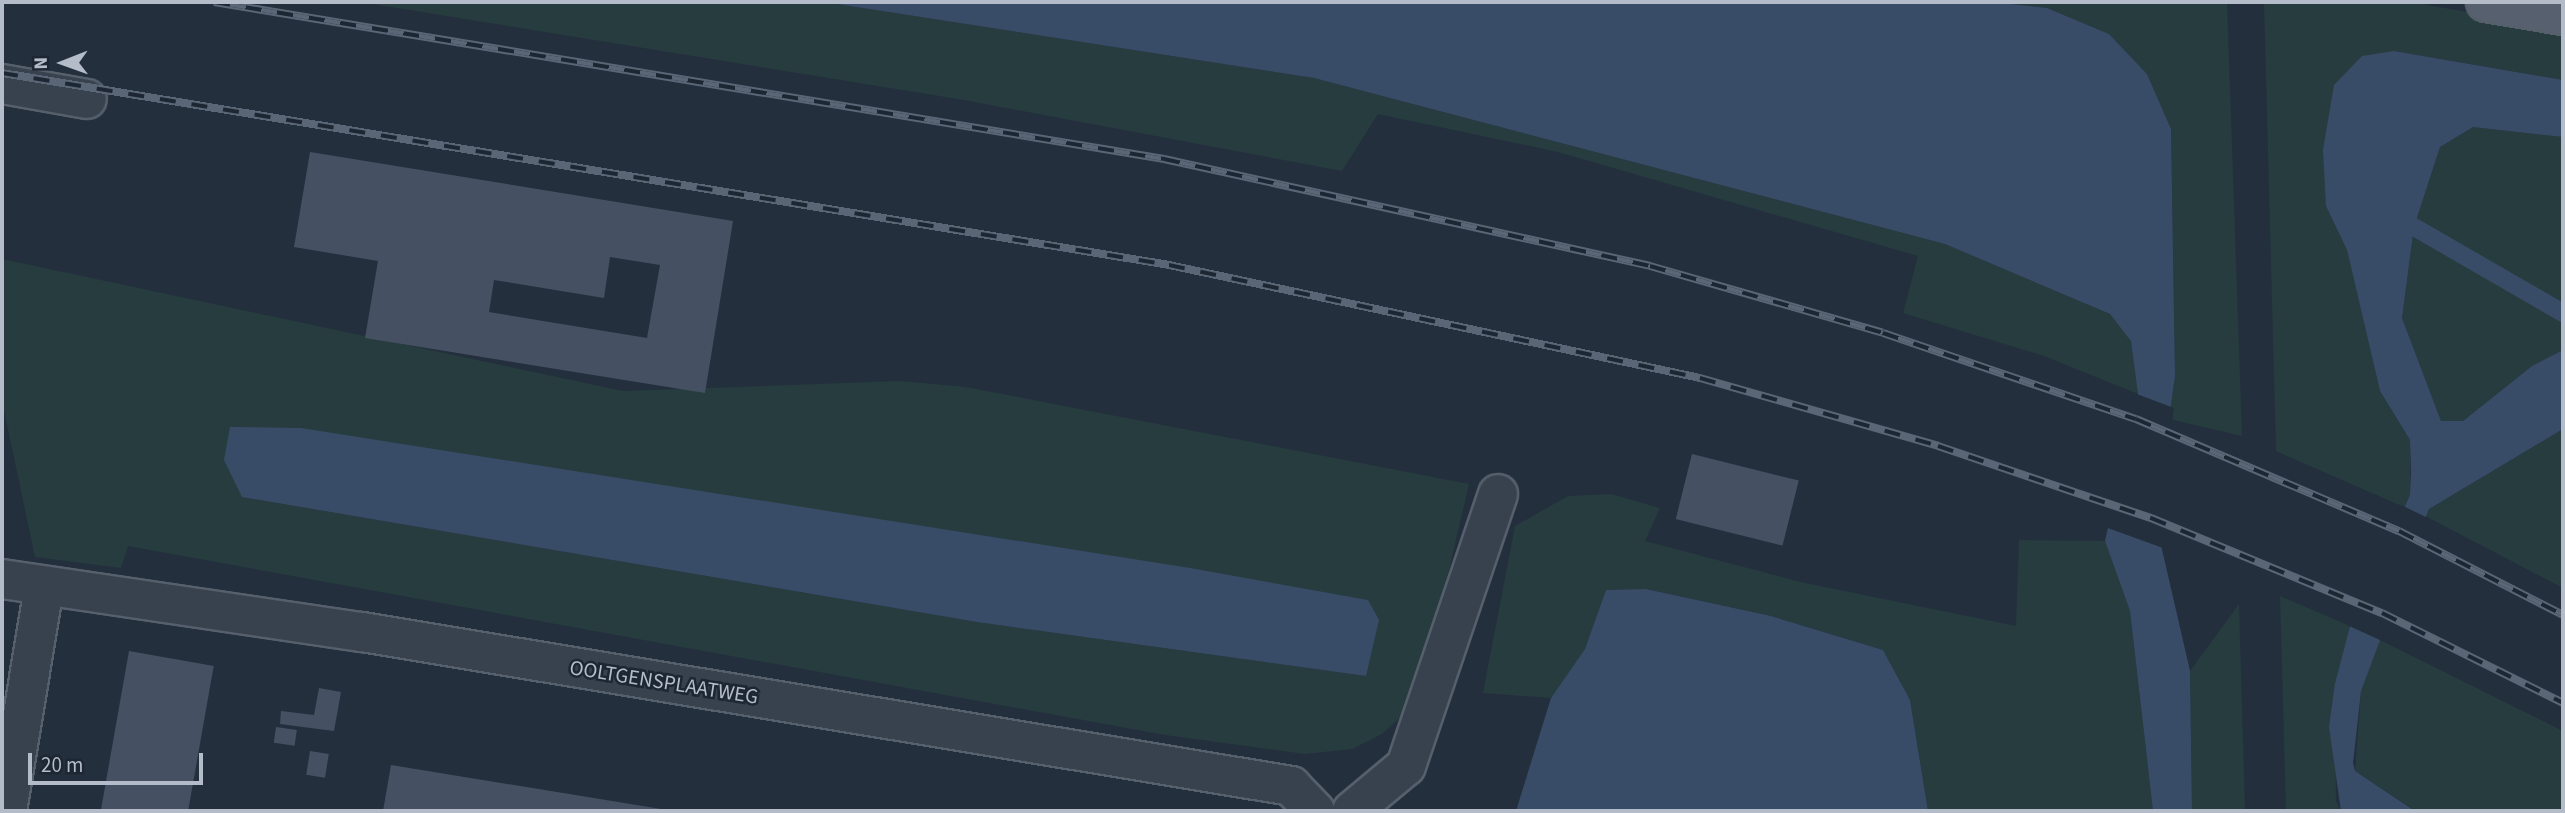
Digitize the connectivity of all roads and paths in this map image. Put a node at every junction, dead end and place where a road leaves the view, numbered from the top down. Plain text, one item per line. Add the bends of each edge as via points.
1 (2486, 2) edge
2 (2563, 15) edge
3 (2, 85) edge
4 (87, 99) dead end
5 (1499, 494) dead end
6 (22, 583) edge
7 (7, 811) edge
8 (1315, 811) edge
9 (1352, 811) edge

1 - 2 main road
3 - 4 street
5 - 9 street via 1406,766
6 - 7 street
6 - 8 street, OOLTGENSPLAATWEG via 375,634 1291,786

